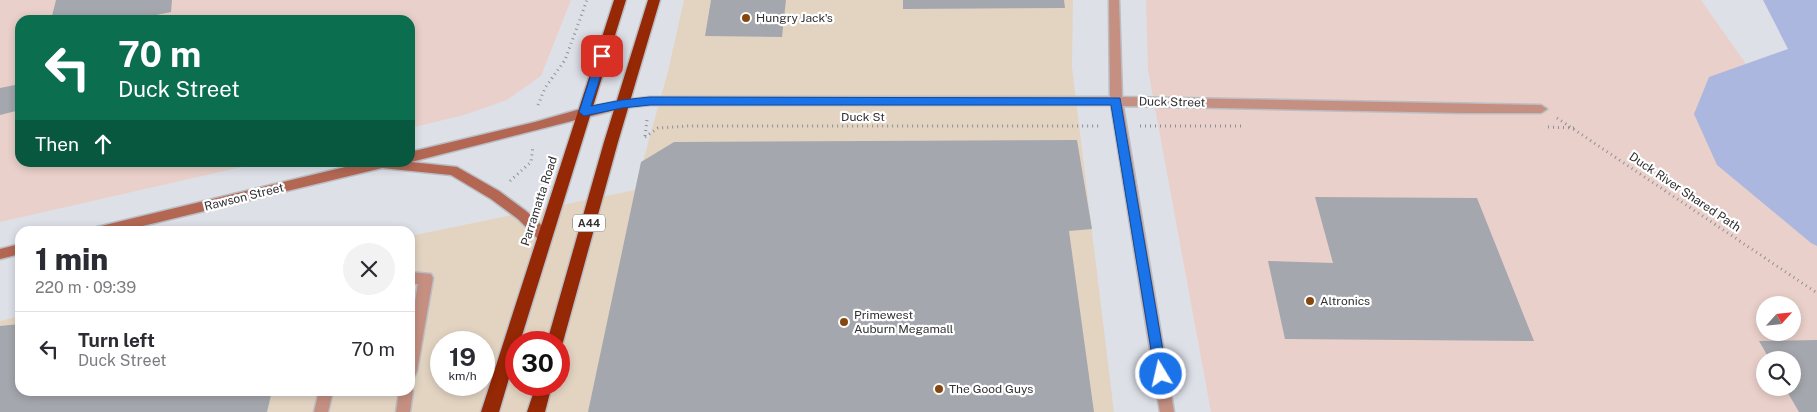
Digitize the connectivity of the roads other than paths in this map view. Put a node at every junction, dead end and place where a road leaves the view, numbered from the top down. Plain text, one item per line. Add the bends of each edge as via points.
1 (620, 0) edge
2 (654, 0) edge
3 (1114, 0) edge
4 (1116, 101) junction
5 (622, 104) junction
6 (1542, 109) road end
7 (584, 112) junction
8 (415, 156) edge
9 (415, 166) edge
10 (369, 167) edge
11 (122, 226) edge
12 (544, 236) junction
13 (15, 250) edge
14 (0, 254) edge
15 (415, 278) edge
16 (558, 331) edge
17 (415, 342) edge
18 (325, 396) edge
19 (405, 396) edge
20 (541, 396) edge
21 (320, 412) edge
22 (403, 412) edge
23 (490, 412) edge
24 (536, 412) edge
25 (1167, 412) edge

1 - 7 highway, Parramatta Road
2 - 5 highway, A44
3 - 4 street
4 - 5 street, Duck Street via 650,101
4 - 6 street, Duck Street
4 - 25 street
5 - 7 main road
5 - 16 highway, A44
7 - 8 main road via 535,128
7 - 12 highway, Parramatta Road
9 - 12 main road, Rawson Street via 453,170 495,195
10 - 11 main road, Rawson Street
12 - 23 highway, Parramatta Road
13 - 14 main road
15 - 17 street via 426,278
18 - 21 street
19 - 22 street
20 - 24 highway

